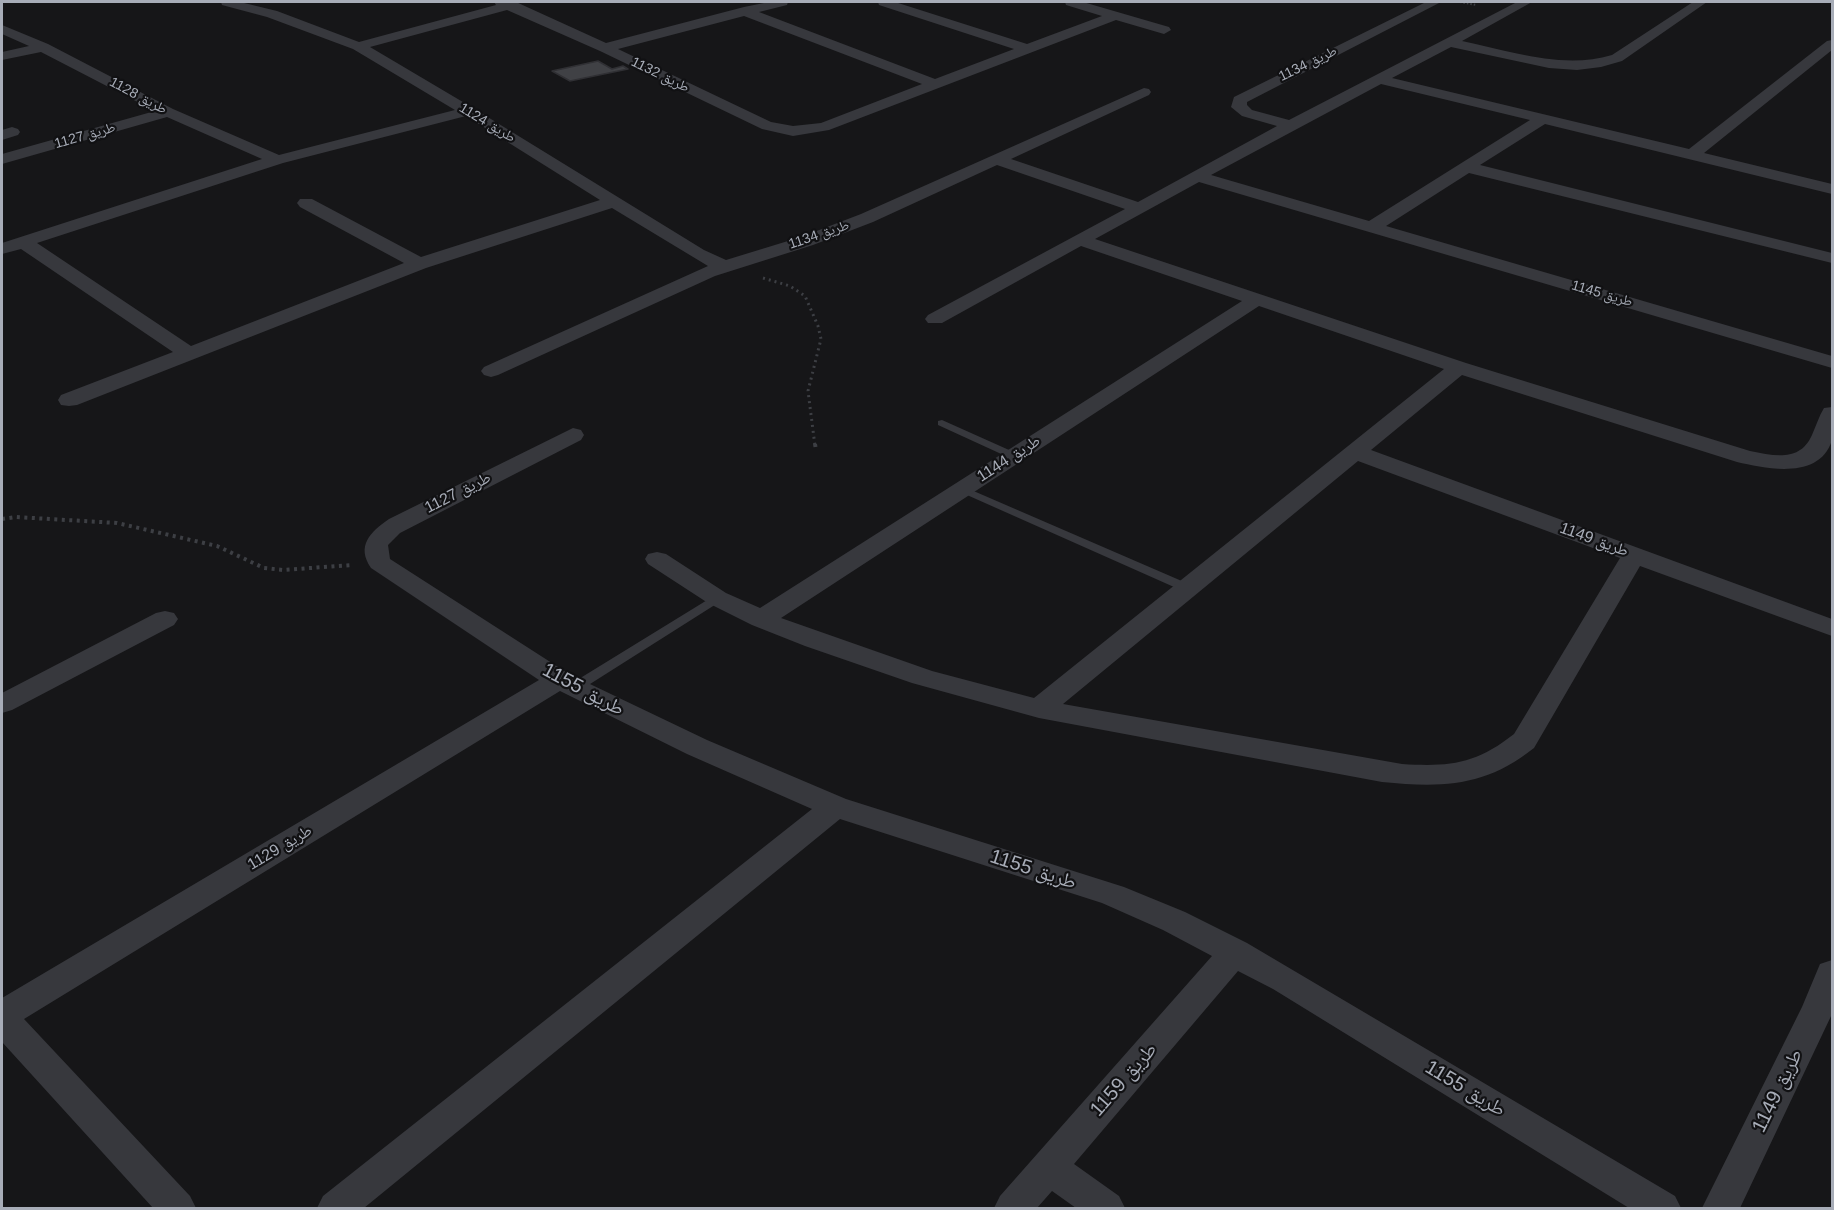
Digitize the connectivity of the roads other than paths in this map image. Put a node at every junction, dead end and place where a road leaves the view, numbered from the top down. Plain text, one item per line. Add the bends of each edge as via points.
1 (227, 2) edge
2 (782, 2) edge
3 (884, 2) edge
4 (1071, 2) edge
5 (1435, 2) edge
6 (1526, 2) edge
7 (1701, 2) edge
8 (506, 3) edge
9 (744, 11) junction
10 (1116, 15) junction
11 (2, 29) edge
12 (1164, 30) dead end
13 (1449, 42) junction
14 (1833, 44) edge
15 (358, 46) junction
16 (43, 47) junction
17 (605, 48) junction
18 (1027, 48) junction
19 (2, 56) edge
20 (1380, 79) junction
21 (937, 85) junction
22 (1144, 92) dead end
23 (468, 111) junction
24 (168, 112) junction
25 (1541, 120) junction
26 (1291, 125) junction
27 (1693, 154) junction
28 (2, 159) edge
29 (996, 159) junction
30 (277, 160) junction
31 (1467, 166) junction
32 (1197, 176) junction
33 (1833, 189) edge
34 (615, 201) junction
35 (306, 203) dead end
36 (1140, 208) junction
37 (1372, 226) junction
38 (1080, 240) junction
39 (23, 242) junction
40 (2, 249) edge
41 (1833, 258) edge
42 (419, 264) junction
43 (723, 266) junction
44 (1258, 299) junction
45 (935, 319) dead end
46 (188, 353) junction
47 (1833, 362) edge
48 (1459, 367) junction
49 (491, 371) dead end
50 (69, 400) dead end
51 (1833, 413) edge
52 (942, 423) dead end
53 (573, 435) dead end
54 (1355, 452) junction
55 (1014, 456) junction
56 (962, 489) junction
57 (1634, 555) junction
58 (657, 559) dead end
59 (384, 566) joint
60 (1187, 588) junction
61 (717, 598) junction
62 (165, 619) dead end
63 (760, 619) junction
64 (1833, 627) edge
65 (566, 684) junction
66 (2, 704) edge
67 (1039, 709) junction
68 (835, 807) junction
69 (1235, 952) junction
70 (1833, 973) edge
71 (1826, 1011) edge
72 (2, 1017) edge
73 (1049, 1167) junction
74 (177, 1209) edge
75 (336, 1209) edge
76 (1013, 1209) edge
77 (1106, 1209) edge
78 (1662, 1209) edge
79 (1721, 1209) edge

1 - 15 street, طريق 1124
2 - 9 street
3 - 18 street
4 - 10 street
5 - 26 street, طريق 1134 via 1239,100 1239,106 1247,113
6 - 13 street
7 - 13 street via 1617,58 1600,63 1542,63
8 - 15 street
8 - 17 street, طريق 1132
9 - 17 street
9 - 21 street
10 - 12 street
10 - 18 street, طريق 1132
11 - 16 street, طريق 1128
13 - 20 street
14 - 27 street
15 - 23 street, طريق 1124
16 - 19 street
16 - 24 street, طريق 1128
17 - 21 street, طريق 1132 via 774,129 802,131 824,127
18 - 21 street, طريق 1132
20 - 25 street
20 - 26 street
22 - 29 street, طريق 1134
23 - 30 street
23 - 34 street, طريق 1124
24 - 28 street, طريق 1127
24 - 30 street, طريق 1128
25 - 27 street
25 - 31 street
26 - 32 street
27 - 33 street
29 - 36 street
29 - 43 street, طريق 1134 via 838,229
30 - 39 street
31 - 37 street
31 - 41 street
32 - 36 street
32 - 37 street, طريق 1145
34 - 42 street
34 - 43 street, طريق 1124
35 - 42 street
36 - 38 street
37 - 47 street, طريق 1145
38 - 44 street
38 - 45 street
39 - 40 street
39 - 46 street
42 - 46 street
43 - 49 street, طريق 1134
44 - 48 street
44 - 55 street, طريق 1144
46 - 50 street
48 - 51 street via 1744,457 1789,463 1814,452
48 - 54 street
52 - 55 lane
53 - 59 street, طريق 1127 via 384,533 376,543 375,554
54 - 57 street, طريق 1149
54 - 60 street
55 - 56 street, طريق 1144
56 - 60 lane
56 - 63 street, طريق 1144
57 - 64 street, طريق 1149
57 - 67 street via 1524,741 1507,756 1482,768 1453,775 1382,772
58 - 61 street
59 - 65 street, طريق 1155
60 - 67 street
61 - 63 street
61 - 65 lane
62 - 66 street
63 - 67 street via 922,677
65 - 68 street, طريق 1155
65 - 72 street, طريق 1129
68 - 69 street, طريق 1155 via 1113,895
68 - 75 street
69 - 73 street, طريق 1159
69 - 78 street, طريق 1155
70 - 71 street, طريق 1149
71 - 79 street, طريق 1149
72 - 74 street
73 - 76 street, طريق 1159
73 - 77 street

